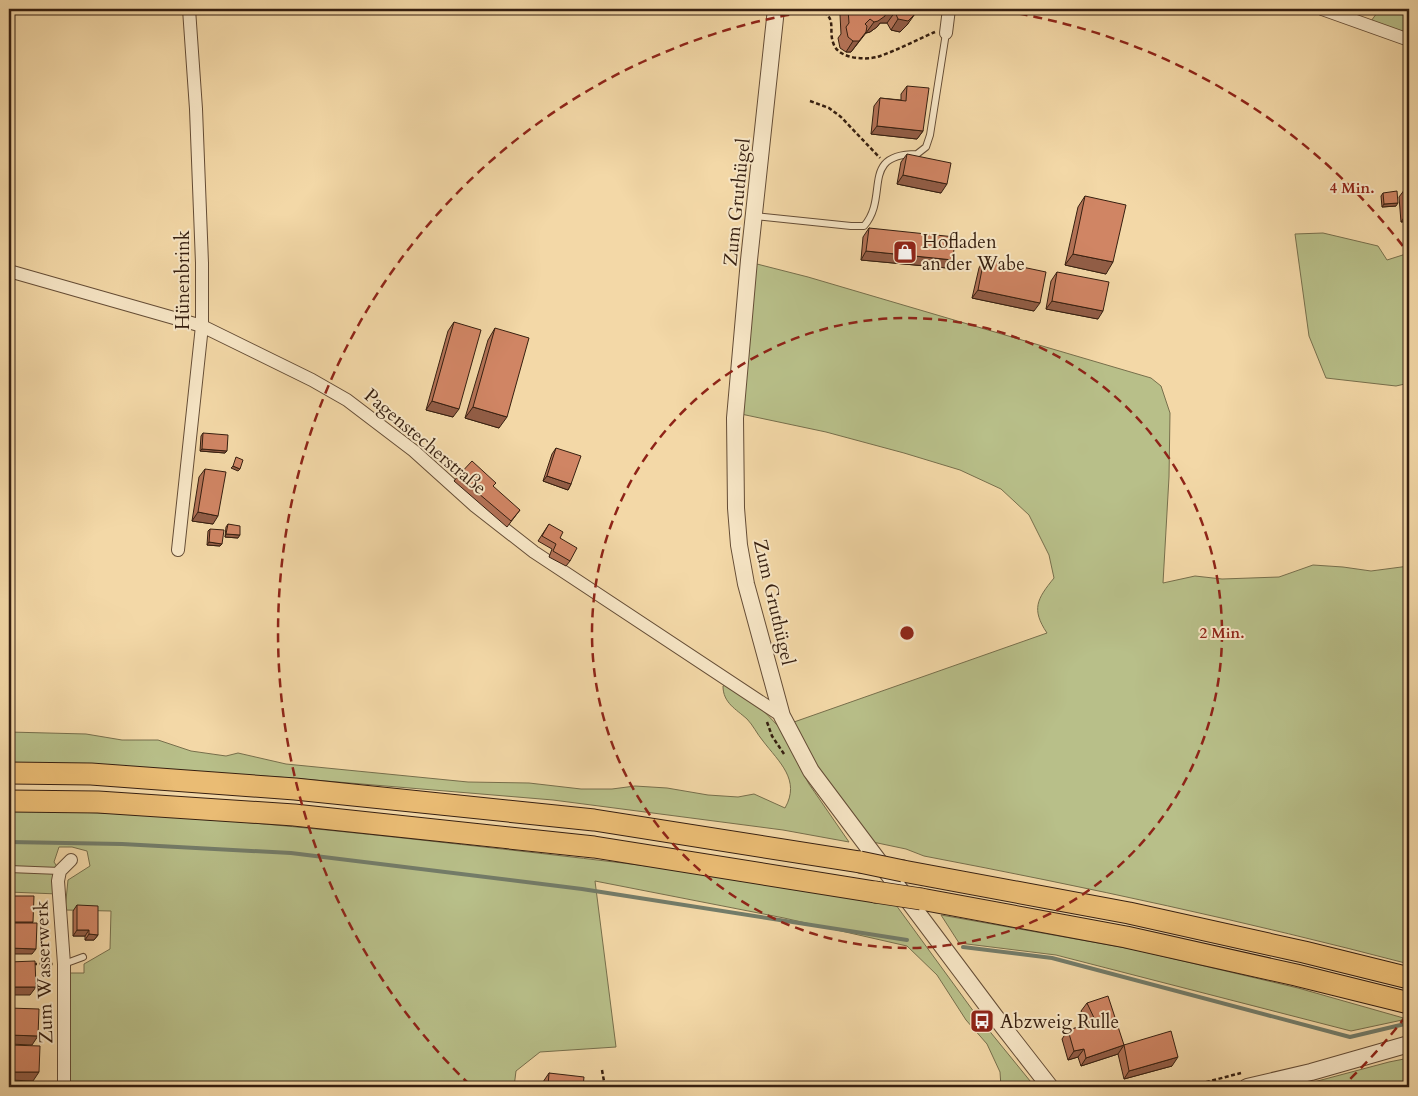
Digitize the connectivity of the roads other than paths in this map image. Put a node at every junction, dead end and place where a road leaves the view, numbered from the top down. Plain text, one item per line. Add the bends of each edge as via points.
1 (190, 9) edge
2 (776, 9) edge
3 (949, 9) edge
4 (1322, 9) edge
5 (947, 30) joint
6 (1409, 40) edge
7 (754, 216) junction
8 (9, 271) edge
9 (202, 326) junction
10 (178, 550) dead end
11 (782, 716) junction
12 (9, 773) edge
13 (9, 801) edge
14 (71, 860) dead end
15 (9, 869) edge
16 (60, 871) junction
17 (83, 957) dead end
18 (64, 964) junction
19 (1409, 978) edge
20 (1409, 1003) edge
21 (1409, 1044) edge
22 (64, 1087) edge
23 (1050, 1087) edge
24 (1247, 1087) edge

1 - 9 street, Hünenbrink
2 - 7 street, Zum Gruthügel
3 - 5 street
4 - 6 street
5 - 7 lane via 926,146 917,154 904,154 884,163 873,211 864,226
7 - 11 street, Zum Gruthügel via 735,418 736,508 746,584
8 - 9 street, Pagenstecherstraße
9 - 10 street, Hünenbrink
9 - 11 street, Pagenstecherstraße via 347,400 414,451 475,506 534,552
11 - 23 street, Zum Gruthügel via 817,778
12 - 19 highway, bridge via 91,774 324,792 594,820 860,862 1129,913
13 - 20 highway, bridge via 98,802 313,817 594,848 921,899 1126,937
14 - 16 street
15 - 16 lane
16 - 18 street, Zum Wasserwerk via 58,894
17 - 18 lane
18 - 22 street, Zum Wasserwerk
21 - 24 street

